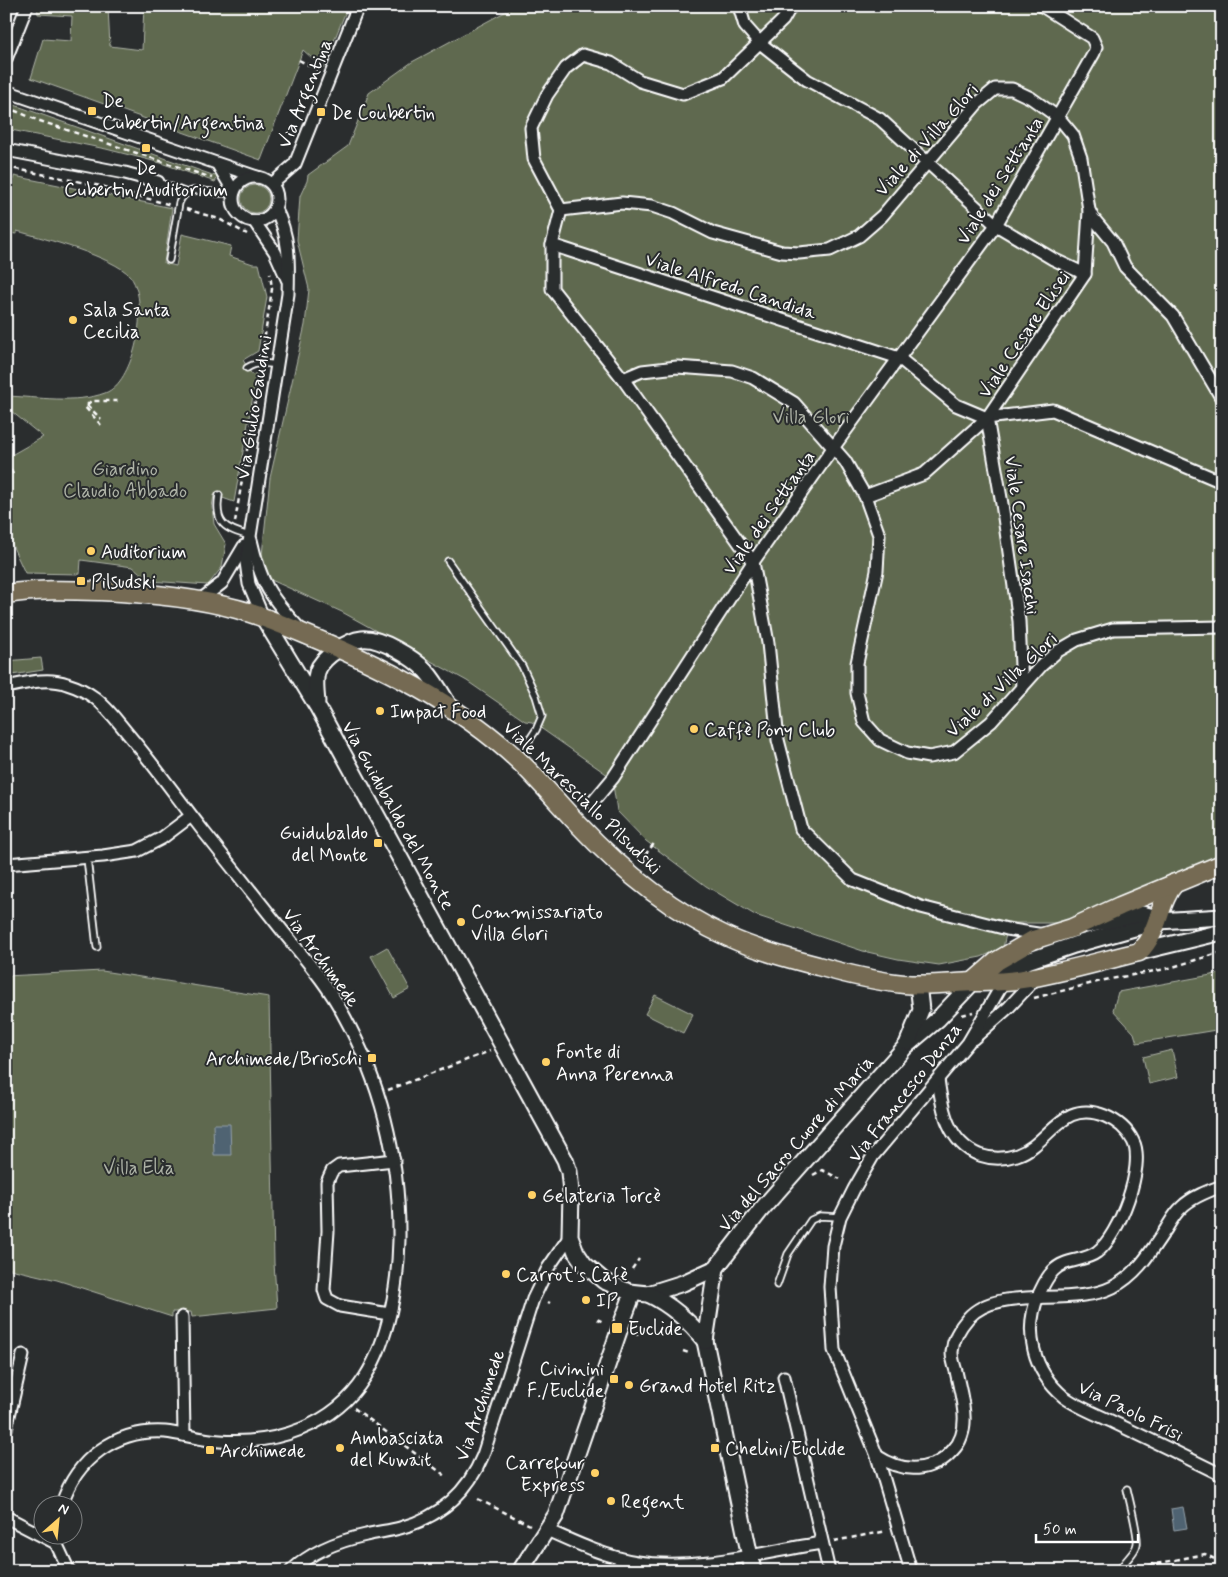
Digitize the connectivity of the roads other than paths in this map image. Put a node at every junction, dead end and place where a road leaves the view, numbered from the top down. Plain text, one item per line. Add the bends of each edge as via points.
1 (27, 6) edge
2 (358, 6) edge
3 (676, 6) edge
4 (682, 6) edge
5 (739, 6) edge
6 (791, 6) edge
7 (1042, 6) edge
8 (760, 43) junction
9 (6, 59) edge
10 (6, 90) edge
11 (1059, 118) junction
12 (6, 150) edge
13 (927, 162) junction
14 (218, 165) junction
15 (257, 177) junction
16 (158, 182) joint
17 (272, 184) junction
18 (187, 193) junction
19 (234, 193) junction
20 (275, 208) junction
21 (561, 210) junction
22 (1089, 210) junction
23 (254, 221) junction
24 (996, 225) junction
25 (552, 245) junction
26 (169, 260) dead end
27 (1085, 274) junction
28 (289, 283) junction
29 (899, 358) junction
30 (278, 365) junction
31 (247, 368) dead end
32 (623, 379) junction
33 (1222, 399) edge
34 (987, 418) junction
35 (833, 448) junction
36 (1222, 482) edge
37 (219, 495) dead end
38 (865, 496) junction
39 (250, 536) junction
40 (448, 561) dead end
41 (753, 562) junction
42 (6, 588) edge
43 (32, 590) junction
44 (6, 594) edge
45 (199, 601) junction
46 (263, 617) junction
47 (1222, 627) edge
48 (305, 634) junction
49 (339, 648) junction
50 (6, 686) edge
51 (1022, 688) junction
52 (317, 706) junction
53 (530, 739) dead end
54 (592, 803) dead end
55 (192, 816) junction
56 (87, 858) junction
57 (6, 864) edge
58 (1222, 864) edge
59 (1175, 883) junction
60 (1222, 917) edge
61 (1159, 921) junction
62 (1072, 928) junction
63 (1222, 932) edge
64 (1046, 935) junction
65 (97, 947) dead end
66 (1140, 952) junction
67 (1011, 959) junction
68 (1032, 977) junction
69 (973, 982) junction
70 (1003, 982) junction
71 (918, 984) junction
72 (968, 1043) junction
73 (906, 1046) junction
74 (938, 1079) junction
75 (394, 1160) junction
76 (1222, 1186) edge
77 (840, 1217) junction
78 (570, 1236) junction
79 (716, 1268) junction
80 (777, 1285) dead end
81 (641, 1294) junction
82 (1038, 1298) junction
83 (388, 1314) junction
84 (182, 1316) dead end
85 (705, 1341) junction
86 (23, 1356) dead end
87 (784, 1377) dead end
88 (6, 1429) edge
89 (184, 1435) junction
90 (877, 1456) junction
91 (1222, 1474) edge
92 (1127, 1489) dead end
93 (66, 1494) edge
94 (6, 1517) edge
95 (32, 1528) edge
96 (548, 1530) junction
97 (822, 1543) junction
98 (59, 1544) edge
99 (750, 1555) junction
100 (627, 1566) edge
101 (69, 1571) edge
102 (290, 1571) edge
103 (520, 1571) edge
104 (753, 1571) edge
105 (829, 1571) edge
106 (911, 1571) edge
107 (1120, 1571) edge

1 - 9 street
2 - 17 street, Via Argentina via 295,164
3 - 4 lane
5 - 8 street via 745,26
6 - 8 street via 783,20
7 - 11 street, Viale dei Settanta via 1092,38 1096,47
8 - 13 street via 807,80 880,119
8 - 21 street via 723,78 683,94 640,81 611,63 584,55 566,68 547,95 531,128 534,159
10 - 14 street
11 - 13 street, Viale di Villa Glori via 1031,98 1012,90 996,89 977,104
11 - 22 street, Viale di Villa Glori via 1073,135 1081,158
11 - 24 street, Viale dei Settanta
12 - 16 street
13 - 21 street, Viale di Villa Glori via 882,216 859,236 830,250 782,252 714,233 652,206 622,203
13 - 24 street
14 - 15 street
14 - 19 street
15 - 17 street
15 - 19 street via 243,180
16 - 18 lane
17 - 20 street via 277,196
18 - 19 lane via 199,190
18 - 26 lane via 178,206
19 - 23 street via 234,205 239,214
20 - 23 street via 267,218
20 - 28 street, Via Giulio Gaudini via 286,236
21 - 25 street
22 - 27 street, Viale Cesare Elisei
22 - 33 street, Viale di Villa Glori via 1113,242 1125,267 1173,316
23 - 28 street, Via Giulio Gaudini via 275,252
24 - 27 street via 1052,259
24 - 29 street, Viale dei Settanta
25 - 29 street, Viale Alfredo Candida
25 - 32 street via 552,289
27 - 34 street, Viale Cesare Elisei
28 - 30 street, Via Giulio Gaudini
29 - 34 street via 956,404
29 - 35 street, Viale dei Settanta
30 - 31 lane via 262,363
30 - 39 street, Via Giulio Gaudini
32 - 35 street, Viale di Villa Glori via 642,371 677,367 732,371 753,378 794,403
32 - 41 street
34 - 36 street via 1053,410
34 - 38 street, Viale Cesare Elisei via 924,474
34 - 51 street, Viale Cesare Isacchi via 1019,621
35 - 38 street, Viale di Villa Glori via 845,461
35 - 41 street, Viale dei Settanta
37 - 39 lane via 219,519 228,529
38 - 51 street, Viale di Villa Glori via 879,535 877,571 857,662 857,693 864,722 880,740 907,753 929,756 954,752 991,722
39 - 45 street, Via Giulio Gaudini via 222,583
39 - 46 street, Via Giulio Gaudini via 247,576
39 - 48 street, Via Giulio Gaudini via 266,587
40 - 53 lane via 522,666 536,696 542,716
41 - 54 street, Viale dei Settanta via 613,778
41 - 64 street via 768,643 778,740 801,828 853,880 921,907 1007,929
42 - 43 main road
43 - 44 main road, Viale Maresciallo Pilsudski
43 - 45 main road, Viale Maresciallo Pilsudski via 134,593
45 - 46 main road, Viale Maresciallo Pilsudski
46 - 48 main road, Viale Maresciallo Pilsudski
46 - 52 street, Via Guidubaldo del Monte
47 - 51 street, Viale di Villa Glori via 1113,629 1077,640 1058,651
48 - 49 main road, Viale Maresciallo Pilsudski
49 - 52 street, Via Guidubaldo del Monte via 317,669
49 - 71 main road, Viale Maresciallo Pilsudski via 398,678 487,734 544,786 577,824 630,874 691,917 727,936 782,957 853,976
50 - 55 street, Via Archimede via 55,681 88,693 135,743
52 - 78 street, Via Guidubaldo del Monte via 562,1153 571,1192
55 - 56 street via 141,850
55 - 75 street, Via Archimede via 307,961 343,1014 378,1094
56 - 57 street
56 - 65 lane
58 - 59 main road
59 - 61 main road via 1167,894
59 - 62 main road
60 - 61 street
61 - 62 street via 1138,914
61 - 66 main road
61 - 67 street
62 - 64 main road
63 - 66 street
64 - 67 main road via 1023,944
66 - 68 main road, Viale Maresciallo Pilsudski
67 - 68 street
67 - 69 main road via 990,966
67 - 70 street, Via Francesco Denza
68 - 70 main road, Viale Maresciallo Pilsudski
68 - 72 street via 1009,1007
69 - 70 main road, Viale Maresciallo Pilsudski
69 - 71 main road, Viale Maresciallo Pilsudski
69 - 73 street, Via del Sacro Cuore di Maria
70 - 72 street, Via Francesco Denza
71 - 73 street, Via del Sacro Cuore di Maria via 921,1010
72 - 74 street, Via Francesco Denza
73 - 79 street, Via del Sacro Cuore di Maria via 761,1210
74 - 77 street, Via Francesco Denza via 873,1156
74 - 82 street, Via Paolo Frisi via 941,1100 953,1133 964,1147 984,1156 1017,1155 1066,1118 1087,1111 1102,1114 1121,1124 1134,1143 1137,1161 1134,1180 1112,1235 1092,1255 1068,1261 1054,1269
75 - 83 street, Via Archimede via 399,1213 398,1246 396,1278
75 - 83 street via 339,1166 332,1170 327,1182 328,1240 324,1290 327,1298 335,1304
76 - 82 street via 1184,1206 1142,1264 1115,1286 1088,1295
77 - 80 lane via 820,1216 811,1220 788,1254
77 - 90 street, Via Francesco Denza via 831,1275 833,1346
78 - 81 street via 576,1252 588,1268 604,1281
78 - 102 street, Via Archimede via 536,1290 483,1455 464,1489 450,1502 416,1522 335,1543 306,1558
79 - 81 street via 683,1283
79 - 85 street
81 - 85 street via 660,1299
81 - 96 street via 621,1324 556,1515
82 - 90 street via 999,1301 983,1306 970,1316 958,1333 952,1356 964,1424 960,1440 950,1454 933,1465 913,1468 895,1465
82 - 91 street, Via Paolo Frisi via 1031,1321 1033,1350 1044,1374 1059,1392 1079,1405
83 - 89 street, Via Archimede via 380,1347 365,1376 346,1402 326,1416 298,1431 260,1440 222,1441
84 - 89 street
85 - 99 street
86 - 88 street
87 - 97 street
89 - 93 street, Via Archimede via 165,1432 141,1434 107,1445 81,1468
90 - 106 street, Via Francesco Denza
92 - 107 lane via 1138,1543
94 - 95 street
96 - 100 street
96 - 103 street
97 - 99 street
97 - 105 street
98 - 101 street
99 - 100 street via 681,1565
99 - 104 street

